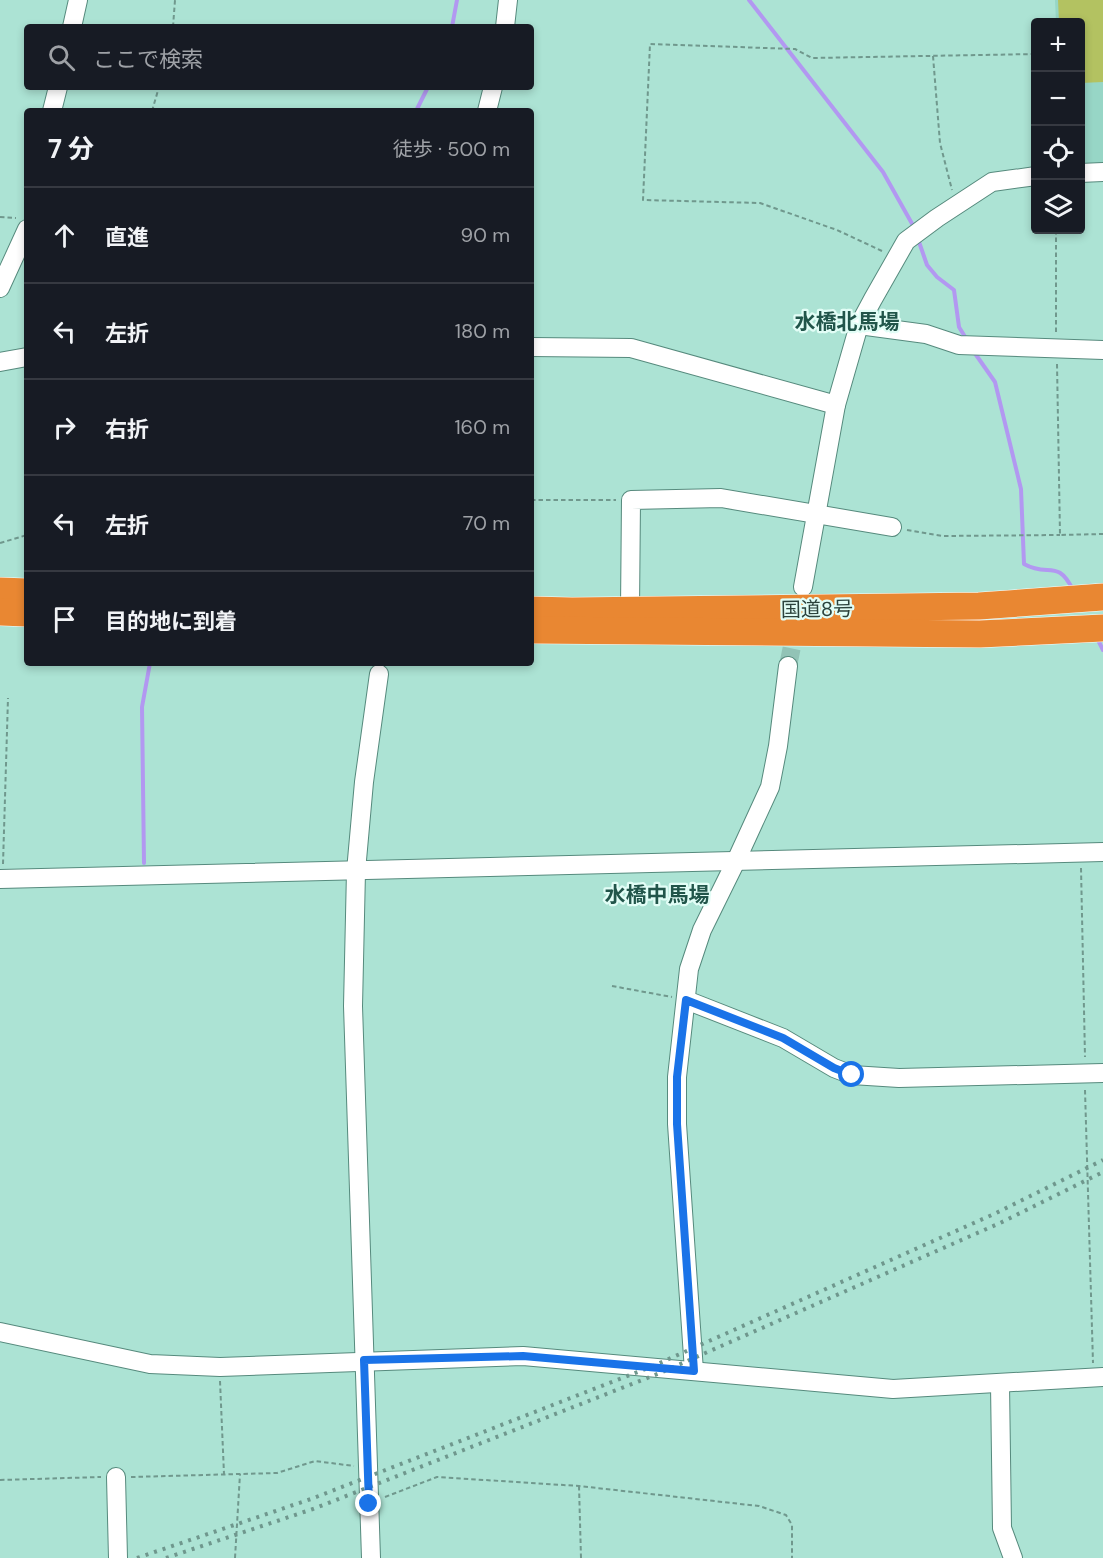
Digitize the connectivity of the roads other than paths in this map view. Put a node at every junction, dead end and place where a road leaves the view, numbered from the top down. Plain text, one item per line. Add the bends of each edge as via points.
1 (78, 0) edge
2 (508, 0) edge
3 (73, 24) edge
4 (505, 24) edge
5 (57, 90) edge
6 (492, 90) edge
7 (53, 108) edge
8 (488, 108) edge
9 (1103, 172) edge
10 (1085, 173) edge
11 (1031, 177) edge
12 (22, 224) edge
13 (0, 288) edge
14 (859, 325) junction
15 (534, 347) edge
16 (1103, 350) edge
17 (24, 358) edge
18 (0, 362) edge
19 (836, 405) junction
20 (815, 515) junction
21 (892, 527) road end
22 (803, 587) dead end
23 (0, 591) edge
24 (24, 592) edge
25 (1103, 597) edge
26 (534, 610) edge
27 (630, 610) junction
28 (0, 612) edge
29 (24, 613) edge
30 (1103, 628) edge
31 (534, 630) edge
32 (788, 666) tunnel mouth
33 (379, 674) dead end
34 (1103, 852) edge
35 (736, 861) junction
36 (356, 871) junction
37 (1, 879) edge
38 (686, 1000) junction
39 (1094, 1073) edge
40 (0, 1332) edge
41 (364, 1360) junction
42 (694, 1371) junction
43 (1098, 1378) edge
44 (1000, 1384) junction
45 (116, 1477) road end
46 (118, 1558) edge
47 (370, 1558) edge
48 (1014, 1558) edge

1 - 3 street
2 - 4 street
5 - 7 street
6 - 8 street
9 - 10 street
11 - 14 street via 992,182 906,241
12 - 13 street
14 - 16 street via 926,334 959,345
14 - 19 street
15 - 19 street via 631,348
17 - 18 street
19 - 20 street
20 - 21 street
20 - 22 street
20 - 27 street via 721,498 631,500
23 - 24 highway
25 - 27 highway, 国道8号 via 980,606
26 - 27 highway, 国道8号
28 - 29 highway
30 - 31 highway, 国道8号 via 980,634
32 - 35 street via 770,786
33 - 36 street
34 - 35 street
35 - 36 street
35 - 38 street via 702,930 689,969
36 - 37 street
36 - 41 street via 353,1006
38 - 39 street via 783,1038 852,1075 899,1078
38 - 42 street via 677,1077 677,1124
40 - 41 street via 150,1364 220,1366
41 - 42 street via 523,1356
41 - 47 street
42 - 44 street via 893,1389
43 - 44 street
44 - 48 street via 1002,1528
45 - 46 street

